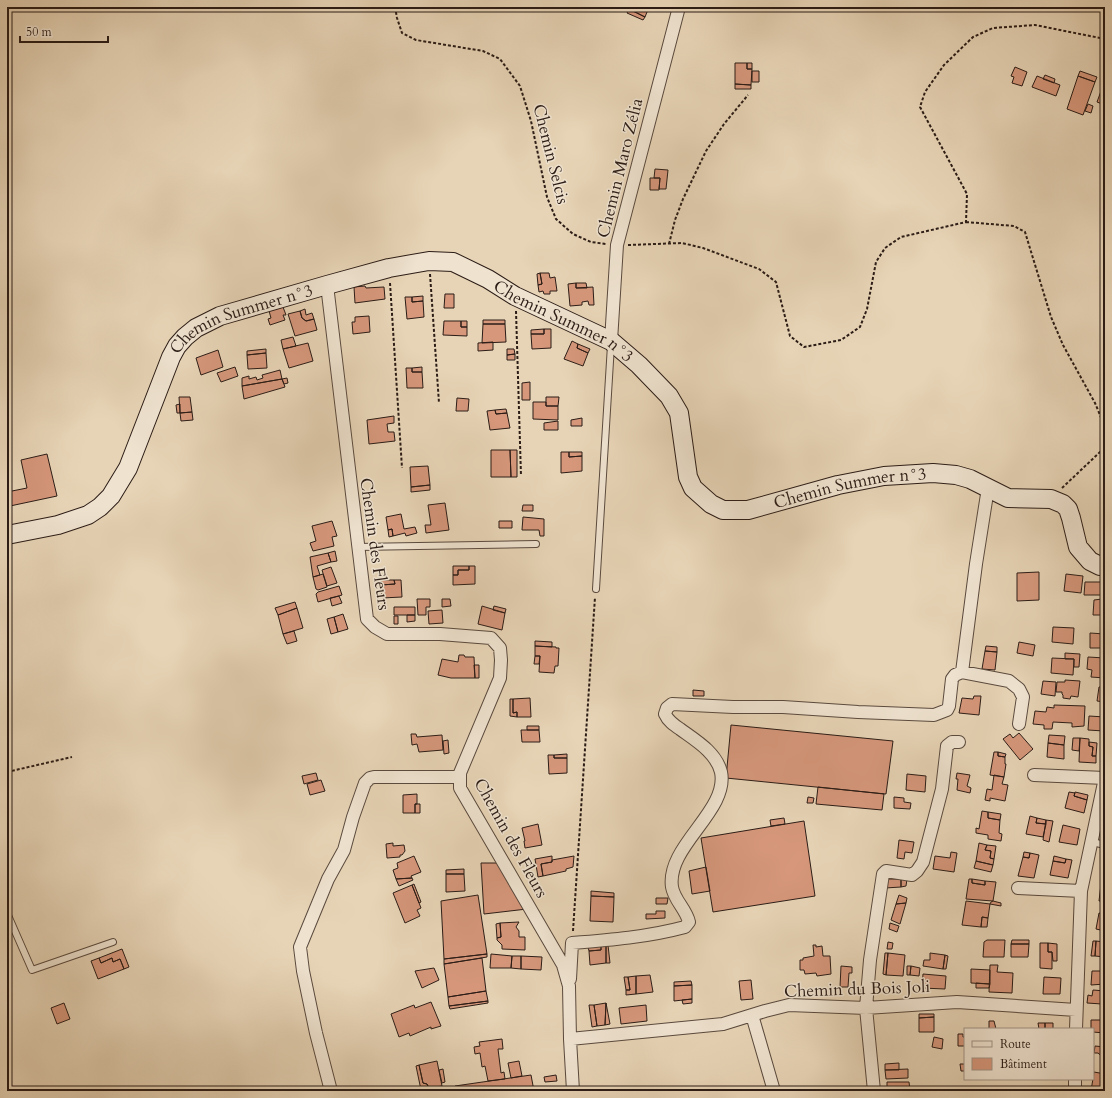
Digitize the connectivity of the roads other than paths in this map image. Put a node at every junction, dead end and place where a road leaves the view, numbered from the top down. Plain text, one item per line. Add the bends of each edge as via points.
1 (679, 7) edge
2 (327, 285) junction
3 (611, 341) junction
4 (988, 488) junction
5 (7, 535) edge
6 (536, 544) dead end
7 (357, 547) junction
8 (1105, 566) edge
9 (596, 589) road end
10 (962, 672) junction
11 (1019, 724) dead end
12 (959, 742) dead end
13 (1034, 774) dead end
14 (460, 777) junction
15 (1105, 778) edge
16 (1092, 842) junction
17 (1105, 845) edge
18 (1018, 888) dead end
19 (1081, 891) junction
20 (7, 913) edge
21 (113, 942) dead end
22 (569, 986) junction
23 (866, 1008) junction
24 (1076, 1010) junction
25 (752, 1015) junction
26 (1076, 1028) edge
27 (570, 1039) junction
28 (1075, 1080) edge
29 (331, 1091) edge
30 (573, 1091) edge
31 (774, 1091) edge
32 (874, 1091) edge
33 (1075, 1091) edge

1 - 3 street, Chemin Maro Zélia via 617,245
2 - 3 street, Chemin Summer n°3 via 389,268 429,261 453,262 515,296
2 - 5 street, Chemin Summer n°3 via 220,316 196,328 177,346 171,357 128,468 111,496 88,515 58,525
2 - 7 street, Chemin des Fleurs
3 - 4 street, Chemin Summer n°3 via 639,365 675,405 680,417 688,477 693,488 711,504 723,510 748,510 838,485 884,476 933,473 956,475
3 - 9 lane
4 - 8 street, Chemin Summer n°3 via 1008,498 1051,499 1063,504 1068,509 1078,547 1090,561
4 - 10 street
6 - 7 lane
7 - 14 street, Chemin des Fleurs via 367,619 376,627 387,634 440,634 491,638 500,648 500,678
10 - 11 street via 1009,682 1019,689 1023,697
10 - 22 street via 952,679 947,710 934,715 672,704 667,708 666,718 707,749 721,772 722,784 708,812 680,854 673,874 672,886 689,922 685,927 661,933 572,942
12 - 23 street via 952,742 947,746 942,789 923,862 912,874 886,871 883,874 872,944
13 - 15 street
14 - 22 street, Chemin des Fleurs via 460,788 563,965
14 - 29 street via 374,776 365,783 344,850 328,879 300,947 316,1033
15 - 16 street
16 - 17 lane
16 - 19 street
18 - 19 street
19 - 24 street
20 - 21 lane via 32,970
22 - 27 street, Chemin des Fleurs
23 - 24 street, Chemin du Bois Joli via 957,1002
23 - 25 street, Chemin du Bois Joli via 789,1006
23 - 32 street
24 - 26 street
25 - 27 street, Chemin du Bois Joli via 723,1024
25 - 31 street
27 - 30 street, Chemin des Fleurs
28 - 33 street

